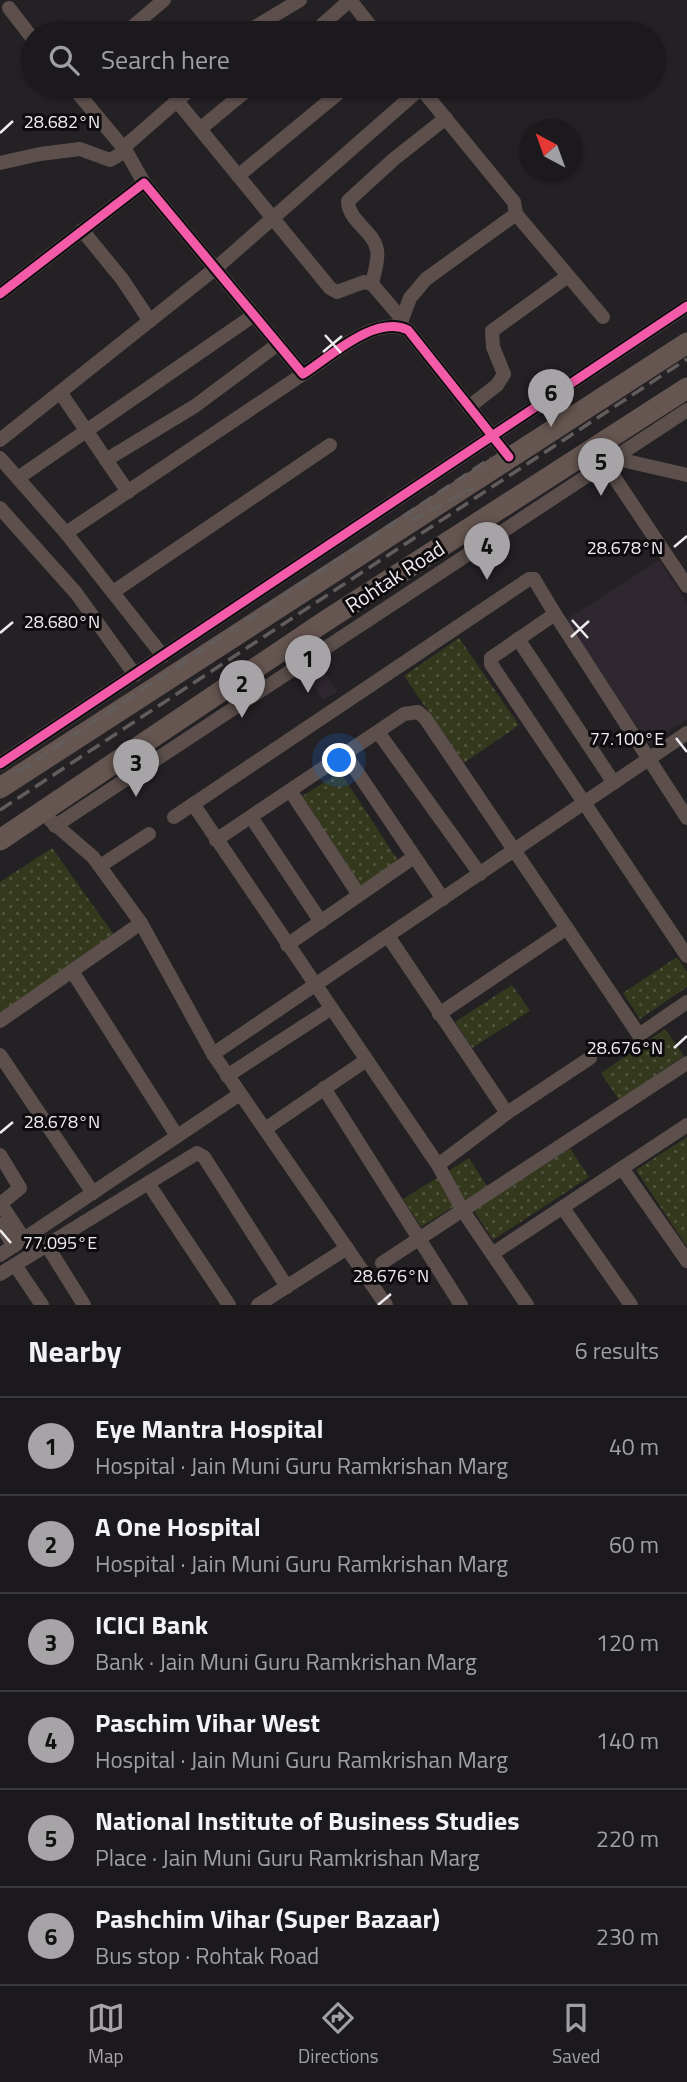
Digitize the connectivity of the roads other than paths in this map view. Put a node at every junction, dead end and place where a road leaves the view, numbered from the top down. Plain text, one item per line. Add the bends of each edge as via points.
1 (164, 0) edge
2 (300, 0) edge
3 (350, 0) edge
4 (9, 8) dead end
5 (139, 21) edge
6 (261, 21) edge
7 (326, 21) edge
8 (367, 21) edge
9 (21, 24) edge
10 (82, 98) edge
11 (180, 98) edge
12 (237, 98) edge
13 (332, 98) edge
14 (408, 98) edge
15 (429, 98) edge
16 (177, 101) junction
17 (446, 118) junction
18 (200, 129) junction
19 (124, 149) junction
20 (0, 163) edge
21 (238, 176) junction
22 (144, 184) junction
23 (516, 214) junction
24 (272, 218) junction
25 (82, 230) junction
26 (216, 268) junction
27 (568, 276) junction
28 (372, 284) junction
29 (0, 295) edge
30 (687, 306) edge
31 (254, 315) junction
32 (603, 317) dead end
33 (150, 321) junction
34 (401, 322) junction
35 (687, 343) edge
36 (278, 344) junction
37 (303, 374) junction
38 (687, 388) edge
39 (61, 392) junction
40 (469, 407) junction
41 (687, 410) edge
42 (87, 432) junction
43 (491, 434) junction
44 (0, 440) edge
45 (330, 445) dead end
46 (605, 456) junction
47 (509, 457) junction
48 (0, 458) edge
49 (106, 460) junction
50 (687, 475) edge
51 (18, 478) junction
52 (128, 492) junction
53 (0, 508) edge
54 (66, 533) junction
55 (687, 586) edge
56 (113, 592) junction
57 (555, 614) junction
58 (518, 639) junction
59 (163, 656) junction
60 (135, 675) junction
61 (378, 732) junction
62 (687, 733) edge
63 (345, 754) junction
64 (648, 760) junction
65 (0, 764) edge
66 (614, 783) junction
67 (0, 788) edge
68 (290, 792) junction
69 (584, 803) junction
70 (193, 804) junction
71 (174, 817) dead end
72 (251, 817) junction
73 (49, 818) junction
74 (687, 818) edge
75 (149, 834) dead end
76 (0, 840) edge
77 (216, 840) junction
78 (514, 850) junction
79 (414, 856) junction
80 (100, 866) junction
81 (480, 874) junction
82 (359, 895) junction
83 (443, 899) junction
84 (321, 922) junction
85 (141, 923) junction
86 (567, 928) junction
87 (388, 936) junction
88 (287, 945) junction
89 (687, 956) edge
90 (72, 971) junction
91 (314, 986) junction
92 (687, 1002) edge
93 (330, 1009) junction
94 (439, 1014) junction
95 (0, 1021) edge
96 (213, 1054) junction
97 (0, 1055) edge
98 (590, 1058) dead end
99 (365, 1061) junction
100 (687, 1063) edge
101 (227, 1076) junction
102 (324, 1088) junction
103 (240, 1094) junction
104 (507, 1113) junction
105 (687, 1125) edge
106 (265, 1129) junction
107 (177, 1136) junction
108 (0, 1154) edge
109 (438, 1165) junction
110 (622, 1168) junction
111 (148, 1183) junction
112 (93, 1193) junction
113 (563, 1208) junction
114 (463, 1211) junction
115 (0, 1224) edge
116 (418, 1240) junction
117 (19, 1242) junction
118 (46, 1244) junction
119 (347, 1248) junction
120 (492, 1254) junction
121 (0, 1255) edge
122 (687, 1261) edge
123 (382, 1264) dead end
124 (15, 1265) junction
125 (0, 1274) edge
126 (287, 1287) junction
127 (42, 1305) edge
128 (84, 1305) edge
129 (229, 1305) edge
130 (258, 1305) edge
131 (386, 1305) edge
132 (461, 1305) edge
133 (527, 1305) edge
134 (631, 1305) edge

1 - 5 street
2 - 6 street
3 - 7 street
3 - 8 street
4 - 9 street
10 - 19 street
11 - 16 street
12 - 18 street
13 - 21 street
14 - 24 street
15 - 17 street
16 - 18 street
16 - 19 street
17 - 23 street via 514,202
17 - 28 street via 348,201 349,211 375,242
18 - 21 street
19 - 20 street via 110,160 80,149
19 - 22 street
21 - 24 street
22 - 25 street
22 - 26 street
23 - 27 street
23 - 34 street via 426,279 410,298
24 - 26 street
24 - 28 street via 330,288 337,292 365,282
25 - 29 street
25 - 33 street
26 - 31 street
26 - 33 street
27 - 32 street
27 - 40 street via 492,331 504,374
28 - 34 street
30 - 43 street
31 - 36 street
31 - 42 street
33 - 39 street
34 - 37 street via 363,335
34 - 40 street
35 - 47 main road, Rohtak Road
36 - 37 street
36 - 49 street via 195,406
37 - 52 street
38 - 46 main road, Rohtak Road
39 - 42 street
39 - 44 street
40 - 43 street
41 - 46 street
42 - 49 street
42 - 51 street
43 - 47 street
43 - 59 street
45 - 56 street
46 - 50 street
46 - 55 street
46 - 73 main road, Rohtak Road via 324,622
47 - 67 main road, Rohtak Road
48 - 51 street
49 - 52 street
51 - 54 street
52 - 54 street
53 - 60 street via 76,593
54 - 56 street
56 - 59 street
57 - 58 street
57 - 64 street
57 - 70 street via 539,585 529,579
58 - 66 street
58 - 69 street via 493,656 491,664
59 - 60 street
60 - 65 street
61 - 63 street
61 - 78 street via 404,714 418,712 425,718
61 - 81 street
62 - 64 street
63 - 68 street
63 - 79 street
64 - 66 street
64 - 74 street
66 - 69 street
68 - 72 street
68 - 82 street
69 - 78 street
69 - 89 street
70 - 71 street
70 - 77 street
72 - 77 street
72 - 84 street
73 - 76 main road, Rohtak Road
73 - 80 street
75 - 80 street
77 - 88 street
78 - 81 street
78 - 86 street
79 - 82 street
79 - 83 street
80 - 85 street
81 - 83 street
82 - 84 street
83 - 87 street
84 - 88 street
85 - 90 street
85 - 96 street
86 - 92 street via 639,1035
86 - 94 street
87 - 91 street
87 - 94 street
88 - 91 street
90 - 95 street
90 - 107 street
91 - 93 street
91 - 96 street
93 - 99 street
93 - 101 street
94 - 104 street
96 - 101 street
97 - 112 street
98 - 104 street
99 - 102 street
99 - 109 street
100 - 114 street
101 - 103 street
102 - 106 street
102 - 116 street
103 - 106 street
103 - 107 street
104 - 109 street
105 - 110 street
106 - 119 street
107 - 112 street
108 - 117 street via 20,1188 3,1207
109 - 114 street
110 - 113 street
110 - 122 street
111 - 118 street
111 - 126 street via 188,1156 197,1153 204,1157
111 - 129 street
112 - 117 street
113 - 120 street
113 - 134 street
114 - 116 street
114 - 120 street
115 - 117 street
116 - 123 street
116 - 132 street
117 - 121 street
118 - 124 street
118 - 128 street
119 - 126 street
119 - 131 street
120 - 133 street
124 - 125 street
124 - 127 street
126 - 130 street

